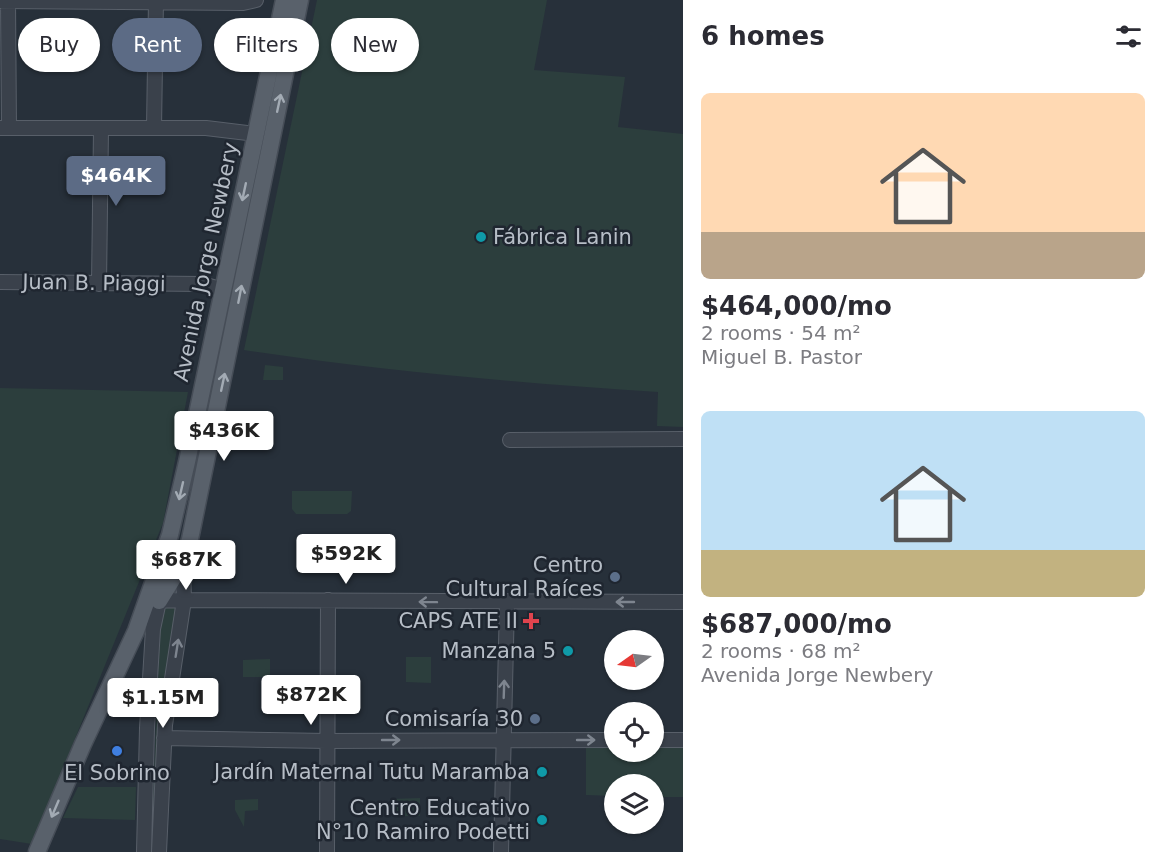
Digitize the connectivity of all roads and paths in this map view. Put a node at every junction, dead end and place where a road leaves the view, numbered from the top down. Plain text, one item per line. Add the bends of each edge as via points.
1 (256, 0) edge
2 (284, 0) edge
3 (300, 0) edge
4 (5, 1) edge
5 (155, 2) edge
6 (5, 128) edge
7 (154, 128) junction
8 (101, 129) junction
9 (256, 134) junction
10 (0, 282) edge
11 (99, 284) junction
12 (224, 290) junction
13 (683, 439) edge
14 (510, 440) dead end
15 (183, 562) junction
16 (184, 600) junction
17 (328, 600) junction
18 (152, 601) junction
19 (683, 602) edge
20 (507, 603) junction
21 (165, 738) junction
22 (502, 740) junction
23 (604, 740) edge
24 (664, 740) edge
25 (683, 740) edge
26 (327, 741) junction
27 (37, 852) edge
28 (144, 852) edge
29 (159, 852) edge
30 (327, 852) edge
31 (501, 852) edge

1 - 5 street
2 - 9 main road, Avenida Jorge Newbery
15 -> 3 main road, Avenida Jorge Newbery
4 - 5 street
4 - 6 street
5 - 7 street
6 - 8 street
7 - 8 street
7 - 9 street via 206,128
8 - 11 street
9 -> 12 main road, Avenida Jorge Newbery
10 - 11 street, Juan B. Piaggi
11 - 12 street, Juan B. Piaggi via 201,284
12 -> 18 main road, Avenida Jorge Newbery via 178,502
13 - 14 street
15 - 16 street, Avenida Jorge Newbery
15 - 18 main road, Avenida Jorge Newbery
16 - 17 street
16 - 18 street
21 -> 16 street, Avenida Jorge Newbery
20 -> 17 street
17 - 26 street
18 -> 27 main road via 82,744
18 - 28 street
19 -> 20 street
22 -> 20 street
21 - 26 street
21 - 29 street, Avenida Jorge Newbery
22 -> 23 street
26 -> 22 street
22 - 31 street
24 - 25 street
26 - 30 street

